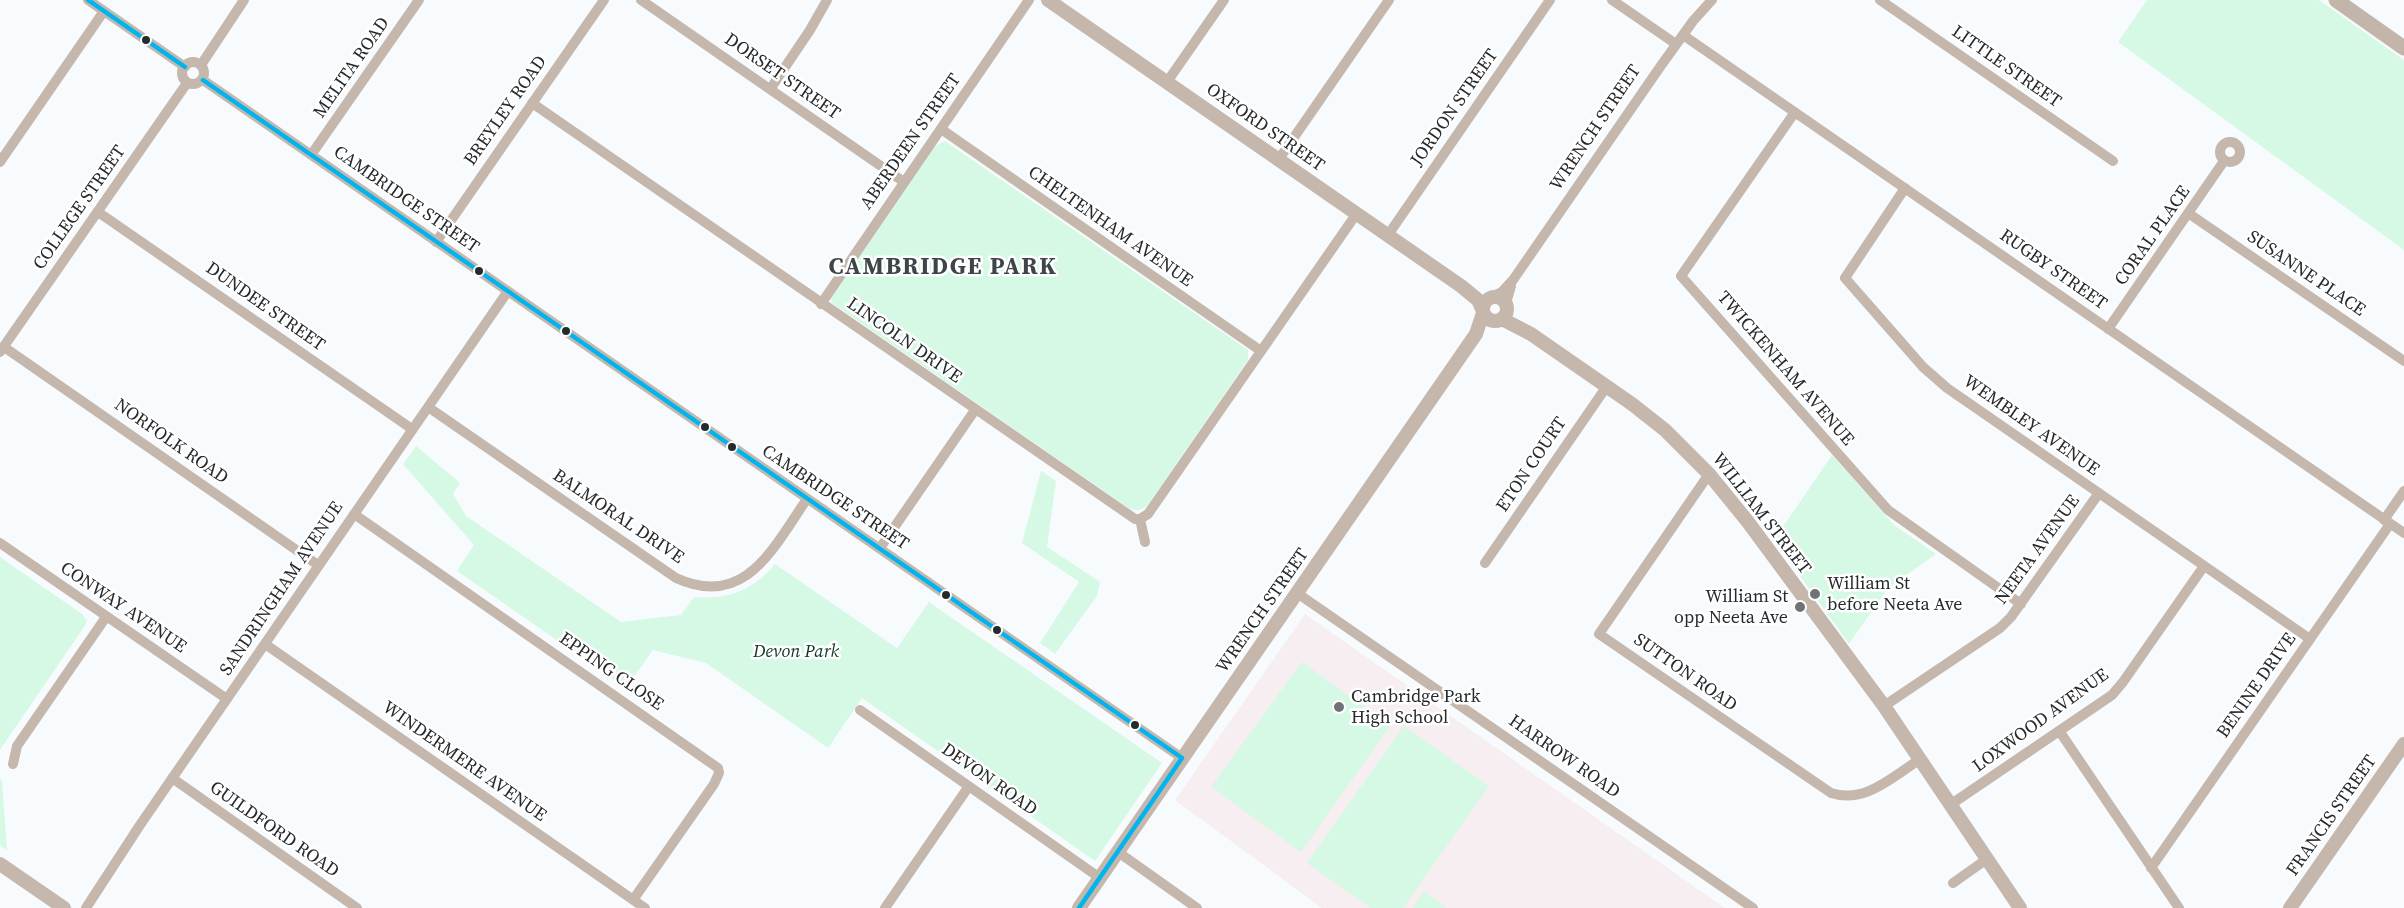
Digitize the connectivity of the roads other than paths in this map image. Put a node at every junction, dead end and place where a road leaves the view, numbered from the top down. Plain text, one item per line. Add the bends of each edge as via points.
1 (88, 0) edge
2 (244, 0) edge
3 (419, 0) edge
4 (604, 0) edge
5 (641, 0) edge
6 (827, 0) edge
7 (1029, 0) edge
8 (1224, 0) edge
9 (1389, 0) edge
10 (1550, 0) edge
11 (1612, 0) edge
12 (1712, 0) edge
13 (1880, 0) edge
14 (2336, 0) edge
15 (1053, 2) edge
16 (104, 11) junction
17 (1680, 39) junction
18 (2404, 48) edge
19 (201, 65) junction
20 (185, 67) junction
21 (202, 80) junction
22 (1167, 82) junction
23 (187, 83) junction
24 (771, 88) junction
25 (532, 104) junction
26 (1795, 112) junction
27 (940, 129) junction
28 (311, 155) junction
29 (1279, 159) junction
30 (2113, 161) dead end
31 (2224, 161) dead end
32 (0, 162) edge
33 (904, 182) junction
34 (1905, 188) junction
35 (98, 212) junction
36 (1357, 213) junction
37 (2188, 213) junction
38 (1388, 235) junction
39 (436, 242) junction
40 (508, 291) junction
41 (821, 304) junction
42 (1494, 309) junction
43 (2108, 329) junction
44 (1, 350) edge
45 (1261, 351) junction
46 (2404, 361) edge
47 (1606, 386) junction
48 (428, 407) junction
49 (975, 410) junction
50 (412, 429) junction
51 (1709, 474) junction
52 (2404, 491) edge
53 (2099, 493) junction
54 (807, 499) junction
55 (354, 514) junction
56 (1140, 519) junction
57 (2387, 522) junction
58 (2404, 533) edge
59 (1145, 542) dead end
60 (0, 543) edge
61 (880, 548) junction
62 (1485, 563) dead end
63 (318, 565) junction
64 (2204, 566) junction
65 (1297, 593) junction
66 (2021, 604) junction
67 (106, 617) junction
68 (2310, 639) junction
69 (265, 644) junction
70 (227, 699) junction
71 (1884, 706) junction
72 (860, 710) dead end
73 (2060, 732) junction
74 (2404, 744) edge
75 (1182, 758) junction
76 (1919, 760) junction
77 (13, 764) dead end
78 (172, 778) junction
79 (969, 786) junction
80 (1950, 805) junction
81 (1118, 852) junction
82 (1987, 859) junction
83 (0, 864) edge
84 (2151, 868) junction
85 (1100, 878) junction
86 (1953, 883) dead end
87 (633, 900) junction
88 (64, 908) edge
89 (86, 908) edge
90 (357, 908) edge
91 (645, 908) edge
92 (885, 908) edge
93 (1079, 908) edge
94 (1197, 908) edge
95 (1753, 908) edge
96 (2020, 908) edge
97 (2179, 908) edge
98 (2290, 908) edge

1 - 16 street
2 - 19 street
3 - 28 street, MELITA ROAD
4 - 25 street, BREYLEY ROAD
5 - 24 street, DORSET STREET
6 - 24 street
7 - 27 street, ABERDEEN STREET
8 - 22 street
9 - 29 street
10 - 38 street, JORDON STREET
11 - 17 street, RUGBY STREET
12 - 17 street, WRENCH STREET
13 - 30 street, LITTLE STREET
14 - 18 main road
15 - 22 street, OXFORD STREET
16 - 20 street
16 - 32 street
17 - 26 street, RUGBY STREET
17 - 42 street, WRENCH STREET
19 - 20 street via 190,63
19 - 21 street via 205,74
20 - 23 street via 182,74
21 - 23 street
21 - 28 street, CAMBRIDGE STREET
22 - 29 street, OXFORD STREET
23 - 35 street, COLLEGE STREET
24 - 33 street, DORSET STREET
25 - 39 street, BREYLEY ROAD
25 - 41 street, LINCOLN DRIVE
26 - 34 street, RUGBY STREET
26 - 66 street, TWICKENHAM AVENUE via 1682,276 1888,510
27 - 33 street, ABERDEEN STREET
27 - 45 street, CHELTENHAM AVENUE
28 - 39 street, CAMBRIDGE STREET
29 - 36 street, OXFORD STREET
31 - 37 street, CORAL PLACE
33 - 41 street, ABERDEEN STREET
34 - 43 street, RUGBY STREET
34 - 53 street, WEMBLEY AVENUE via 1845,278 1939,381
35 - 44 street, COLLEGE STREET
35 - 50 street, DUNDEE STREET
36 - 38 street, OXFORD STREET
36 - 45 street
37 - 43 street, CORAL PLACE
37 - 46 street, SUSANNE PLACE
38 - 42 street, OXFORD STREET
39 - 40 street, CAMBRIDGE STREET
40 - 48 street, SANDRINGHAM AVENUE
40 - 54 street, CAMBRIDGE STREET
41 - 49 street, LINCOLN DRIVE
42 - 47 street, WILLIAM STREET
42 - 65 street, WRENCH STREET
43 - 57 street, RUGBY STREET
44 - 63 street, NORFOLK ROAD
45 - 56 street via 1154,507
47 - 51 street, WILLIAM STREET via 1654,421
47 - 62 street, ETON COURT
48 - 50 street, SANDRINGHAM AVENUE
48 - 54 street, BALMORAL DRIVE via 676,578 694,585 722,586 748,576 766,558
49 - 56 street, LINCOLN DRIVE via 1130,516
49 - 61 street
50 - 55 street, SANDRINGHAM AVENUE
51 - 71 street, WILLIAM STREET
51 - 76 street, SUTTON ROAD via 1599,634 1831,793 1851,797 1863,794
52 - 57 street
53 - 64 street, WEMBLEY AVENUE
53 - 66 street, NEETA AVENUE
54 - 61 street, CAMBRIDGE STREET
55 - 63 street, SANDRINGHAM AVENUE
55 - 87 street, EPPING CLOSE via 718,768 714,784
56 - 59 street
57 - 58 street, RUGBY STREET
57 - 68 street, BENINE DRIVE
60 - 67 street, CONWAY AVENUE
61 - 75 street, CAMBRIDGE STREET
63 - 69 street, SANDRINGHAM AVENUE
64 - 68 street, WEMBLEY AVENUE
64 - 73 street, LOXWOOD AVENUE via 2120,686
65 - 75 street, WRENCH STREET
65 - 95 street, HARROW ROAD
66 - 71 street, NEETA AVENUE via 2000,628
67 - 70 street, CONWAY AVENUE
67 - 77 street via 17,746
68 - 84 street, BENINE DRIVE
69 - 70 street, SANDRINGHAM AVENUE
69 - 87 street, WINDERMERE AVENUE
70 - 78 street, SANDRINGHAM AVENUE
71 - 76 street, WILLIAM STREET
72 - 79 street, DEVON ROAD
73 - 80 street, LOXWOOD AVENUE
73 - 84 street
74 - 98 street, FRANCIS STREET
75 - 81 street, WRENCH STREET
76 - 80 street, WILLIAM STREET
78 - 89 street, SANDRINGHAM AVENUE
78 - 90 street, GUILDFORD ROAD
79 - 85 street, DEVON ROAD
79 - 92 street
80 - 82 street, WILLIAM STREET
81 - 85 street, WRENCH STREET
81 - 94 street
82 - 86 street
82 - 96 street, WILLIAM STREET
83 - 88 street
84 - 97 street
85 - 93 street, WRENCH STREET
87 - 91 street, WINDERMERE AVENUE

